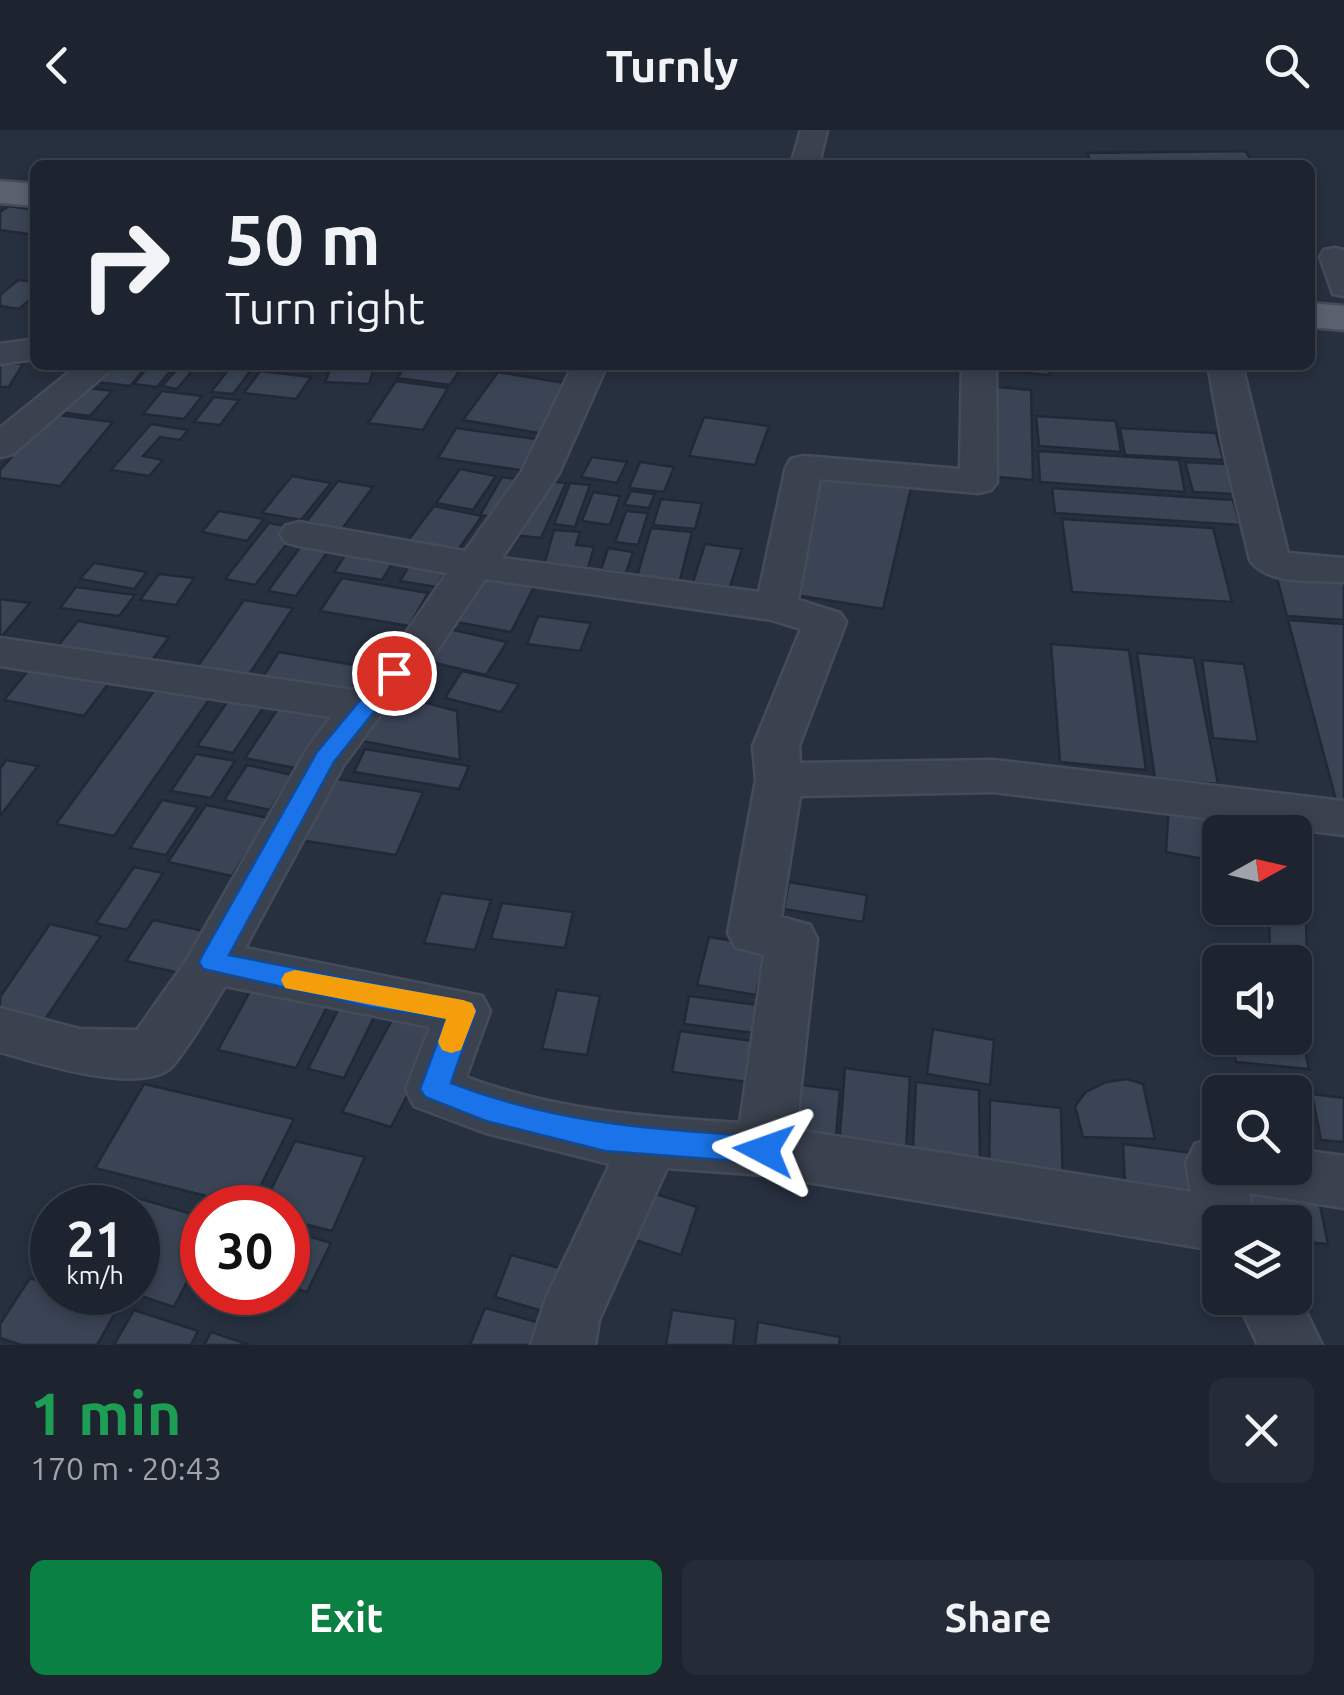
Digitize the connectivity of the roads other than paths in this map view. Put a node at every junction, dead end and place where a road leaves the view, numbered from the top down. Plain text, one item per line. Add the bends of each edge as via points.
1 (814, 130) edge
2 (806, 160) edge
3 (0, 192) edge
4 (30, 195) edge
5 (1315, 315) edge
6 (1344, 318) edge
7 (30, 350) edge
8 (0, 354) edge
9 (93, 370) edge
10 (588, 370) edge
11 (979, 370) edge
12 (1226, 370) edge
13 (0, 446) edge
14 (299, 534) dead end
15 (476, 565) junction
16 (1344, 570) edge
17 (776, 606) junction
18 (0, 652) edge
19 (363, 707) junction
20 (779, 780) junction
21 (1344, 818) edge
22 (212, 962) junction
23 (0, 1030) edge
24 (650, 1142) junction
25 (764, 1150) junction
26 (1312, 1177) edge
27 (1344, 1182) edge
28 (1202, 1220) edge
29 (563, 1345) edge

1 - 2 street
3 - 4 main road
5 - 6 main road
7 - 8 street
9 - 13 street
10 - 15 street via 540,474
11 - 17 street via 978,482 804,467
12 - 16 street via 1271,562
14 - 15 street
15 - 17 street
15 - 19 street via 414,654
17 - 20 street via 825,622 776,746
18 - 19 street
19 - 22 street via 325,757
20 - 21 street via 994,776
20 - 25 street via 753,933 792,939
22 - 23 street via 150,1053 78,1052
22 - 24 street via 463,1011 434,1089 537,1122
24 - 25 street
24 - 29 street via 568,1320
25 - 28 street
26 - 27 street

